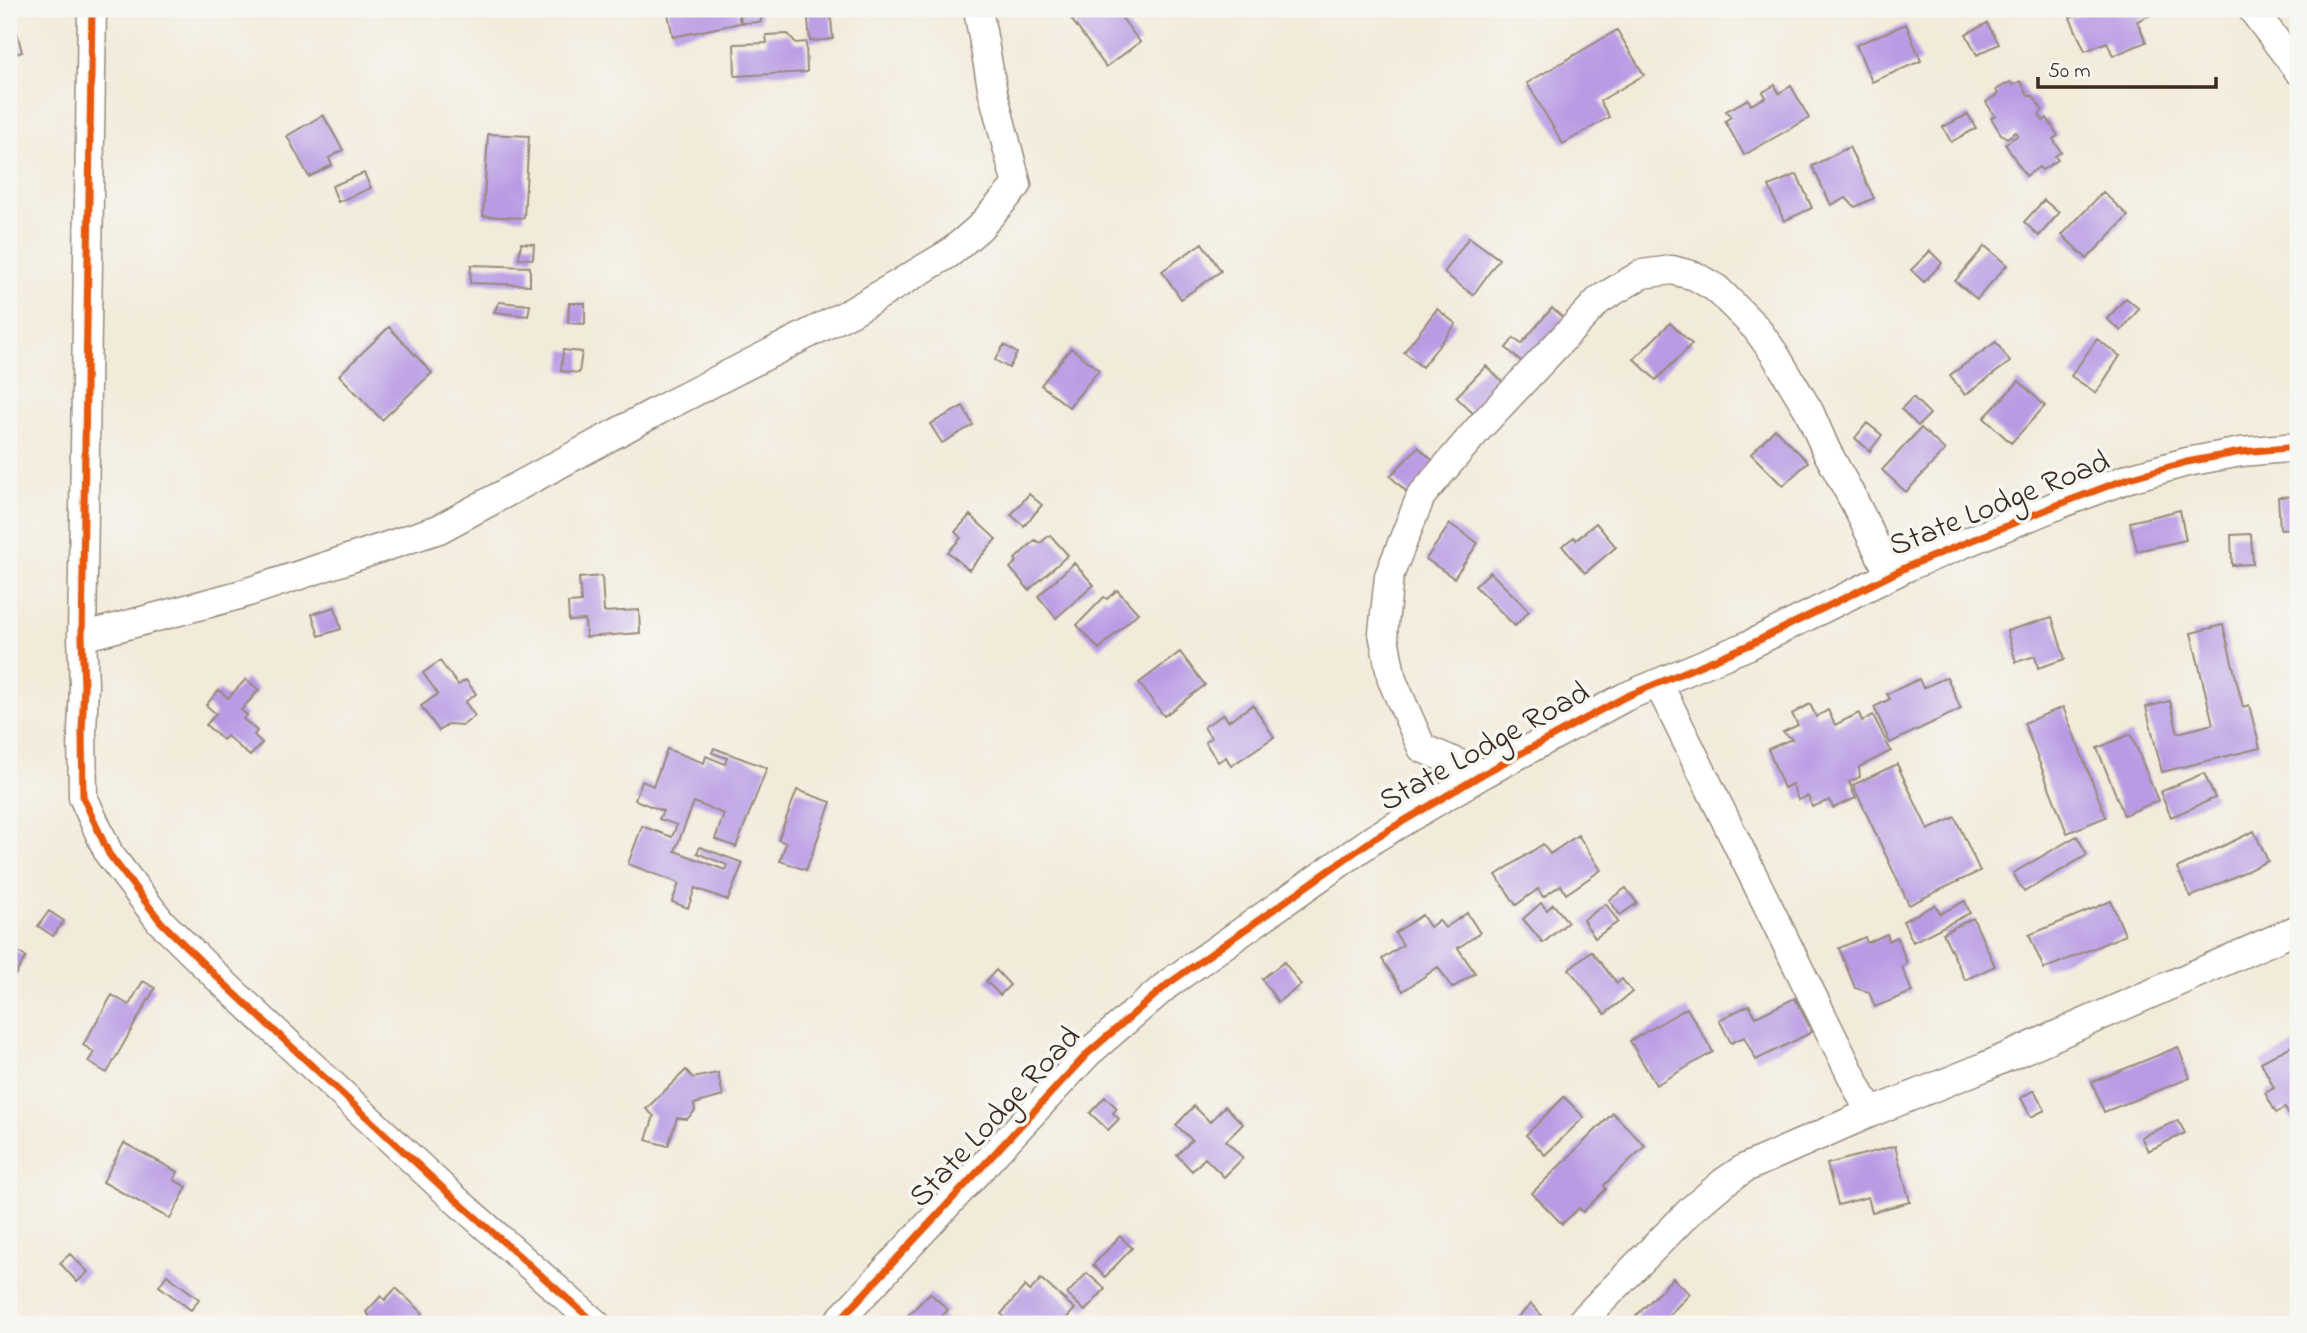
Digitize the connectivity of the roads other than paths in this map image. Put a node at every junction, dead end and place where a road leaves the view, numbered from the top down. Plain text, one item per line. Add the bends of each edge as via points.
1 (92, 9) edge
2 (978, 9) edge
3 (2252, 9) edge
4 (2298, 70) edge
5 (2298, 447) edge
6 (1890, 575) junction
7 (82, 637) junction
8 (1658, 683) junction
9 (1483, 774) junction
10 (2298, 929) edge
11 (1870, 1113) junction
12 (596, 1324) edge
13 (836, 1324) edge
14 (1579, 1324) edge

1 - 7 street
2 - 7 street via 1017,186 950,253 853,311 439,529 239,595
3 - 4 street
5 - 6 street, State Lodge Road via 2241,452 2129,478
6 - 8 street, State Lodge Road via 1749,645
6 - 9 street via 1809,411 1756,328 1717,289 1695,276 1672,270 1642,274 1599,300 1421,496 1389,576 1383,632 1392,680 1422,748
7 - 12 street via 83,797 109,854 161,922 207,968
8 - 9 street, State Lodge Road
8 - 11 street
9 - 13 street, State Lodge Road via 1375,838 1168,984 1088,1053
10 - 11 street
11 - 14 street via 1745,1168 1724,1182

